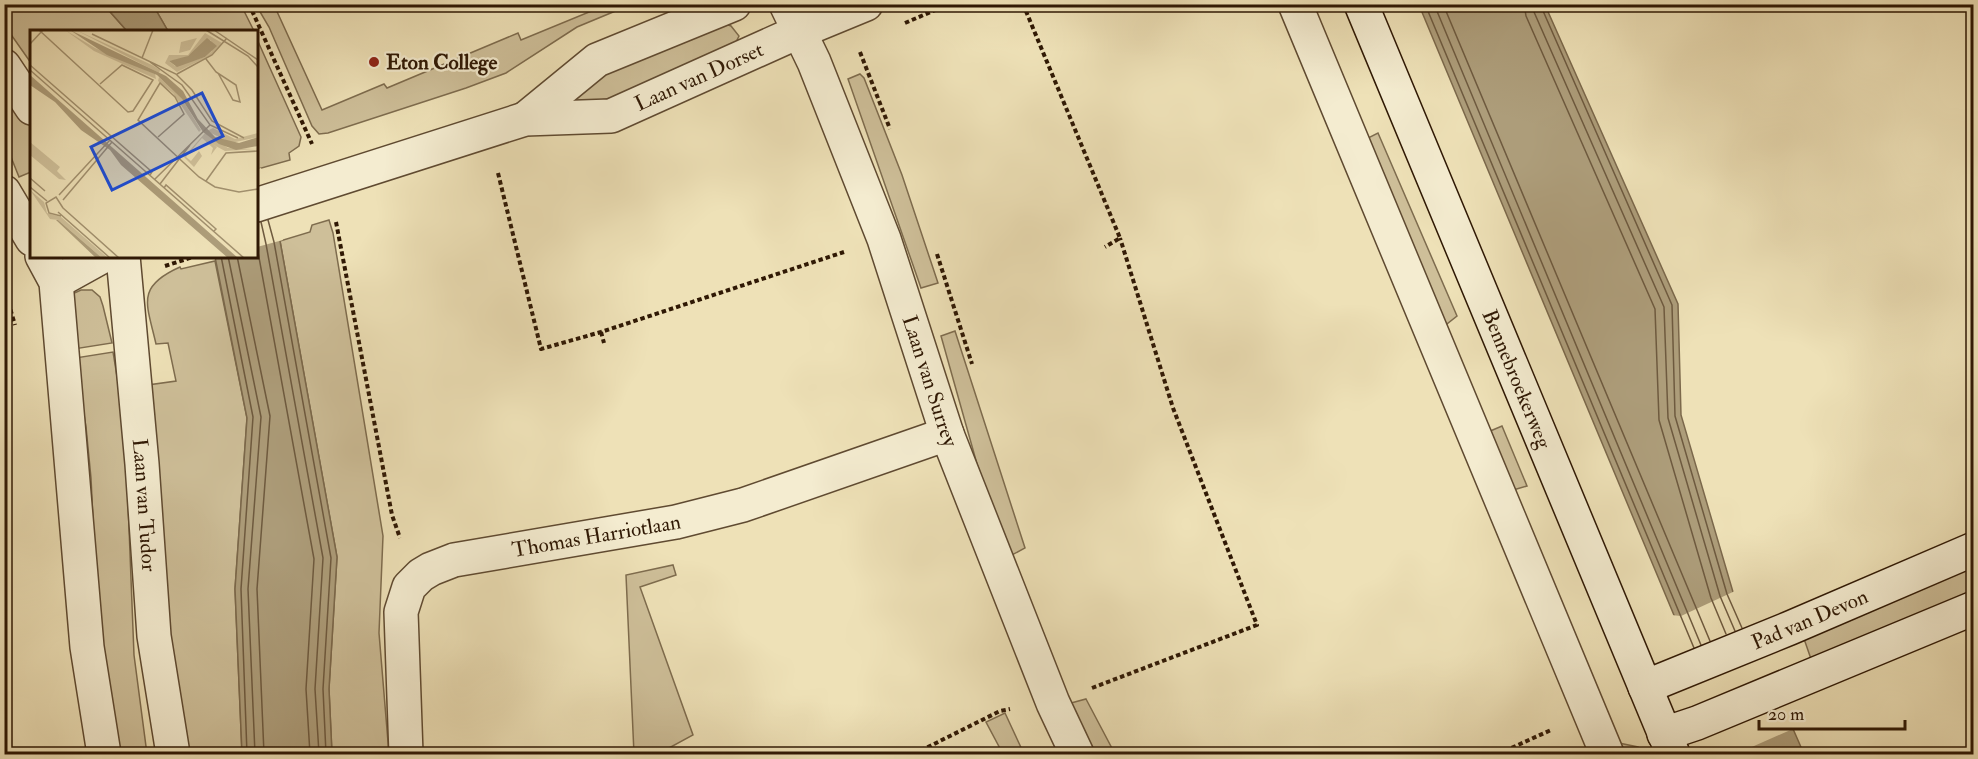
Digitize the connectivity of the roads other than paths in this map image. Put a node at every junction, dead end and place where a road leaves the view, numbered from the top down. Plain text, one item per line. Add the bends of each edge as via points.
1 (734, 4) edge
2 (866, 4) edge
3 (1295, 4) edge
4 (1361, 4) edge
5 (792, 18) edge
6 (4, 66) edge
7 (30, 105) edge
8 (525, 119) junction
9 (4, 192) edge
10 (258, 204) edge
11 (30, 236) edge
12 (95, 258) edge
13 (123, 258) edge
14 (49, 269) edge
15 (947, 434) junction
16 (1974, 549) edge
17 (1974, 608) edge
18 (1645, 687) junction
19 (1668, 744) edge
20 (104, 754) edge
21 (173, 754) edge
22 (406, 754) edge
23 (1077, 754) edge
24 (1607, 754) edge

1 - 8 street, Laan van Dorset via 597,60
2 - 5 street, Laan van Dorset
3 - 24 street
4 - 18 street, Bennebroekerweg
5 - 8 street, Laan van Dorset via 611,116
5 - 15 street, Laan van Surrey via 814,62 884,239
6 - 7 street
8 - 10 street, Laan van Dorset
9 - 11 street
12 - 14 street
13 - 21 street, Laan van Tudor via 154,636
14 - 20 street via 87,647
15 - 22 street, Thomas Harriotlaan via 743,505 676,522 454,560 421,575 409,587 402,612
15 - 23 street, Laan van Surrey via 1053,703
16 - 18 street, Pad van Devon
17 - 19 street via 1697,723
18 - 19 street, Bennebroekerweg

